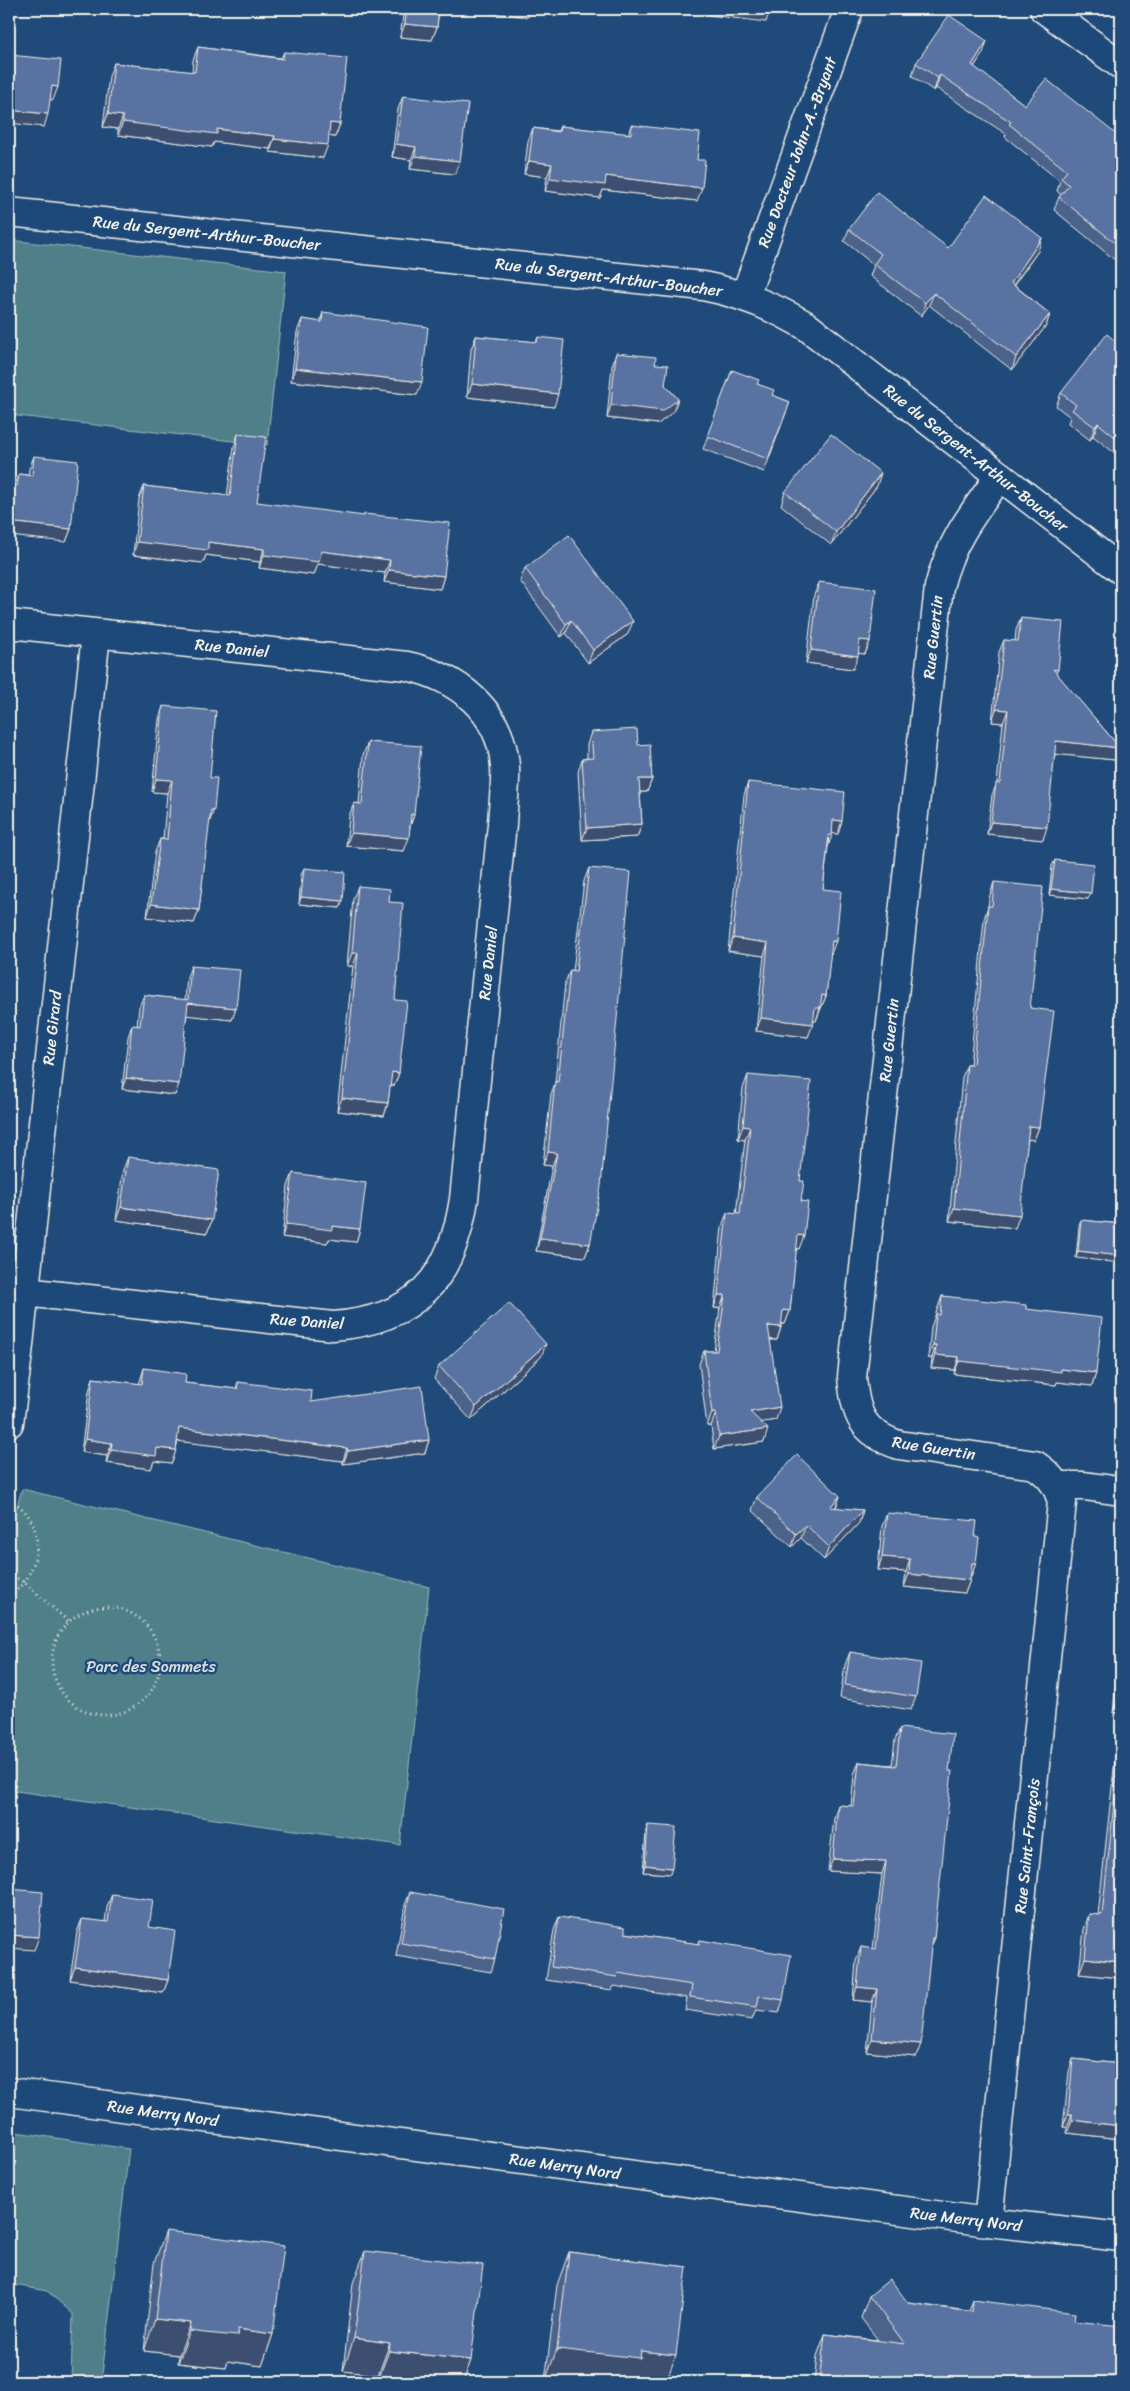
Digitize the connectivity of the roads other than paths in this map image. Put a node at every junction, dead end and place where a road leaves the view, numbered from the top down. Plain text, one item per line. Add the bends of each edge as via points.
1 (849, 9) edge
2 (1044, 9) edge
3 (1121, 65) edge
4 (9, 212) edge
5 (745, 296) junction
6 (1000, 476) junction
7 (1121, 570) edge
8 (9, 624) edge
9 (96, 634) junction
10 (24, 1292) junction
11 (9, 1423) edge
12 (1053, 1480) junction
13 (1121, 1491) edge
14 (9, 2092) edge
15 (988, 2222) junction
16 (1121, 2236) edge

1 - 5 street, Rue Docteur John-A.-Bryant
2 - 3 street
4 - 5 street, Rue du Sergent-Arthur-Boucher via 703,286
5 - 6 street, Rue du Sergent-Arthur-Boucher via 805,325
6 - 7 street, Rue du Sergent-Arthur-Boucher
6 - 12 street, Rue Guertin via 952,545 939,587 852,1377 856,1409 872,1432 885,1440 1020,1461 1035,1465
8 - 9 street, Rue Daniel
9 - 10 street, Rue Girard
9 - 10 street, Rue Daniel via 431,671 453,682 473,698 488,717 499,740 505,789 464,1199 453,1248 442,1270 426,1290 383,1317 359,1324 334,1326
10 - 11 street, Rue Girard
12 - 13 street
12 - 15 street, Rue Saint-François via 1062,1502 1061,1517
14 - 15 street, Rue Merry Nord
15 - 16 street, Rue Merry Nord

